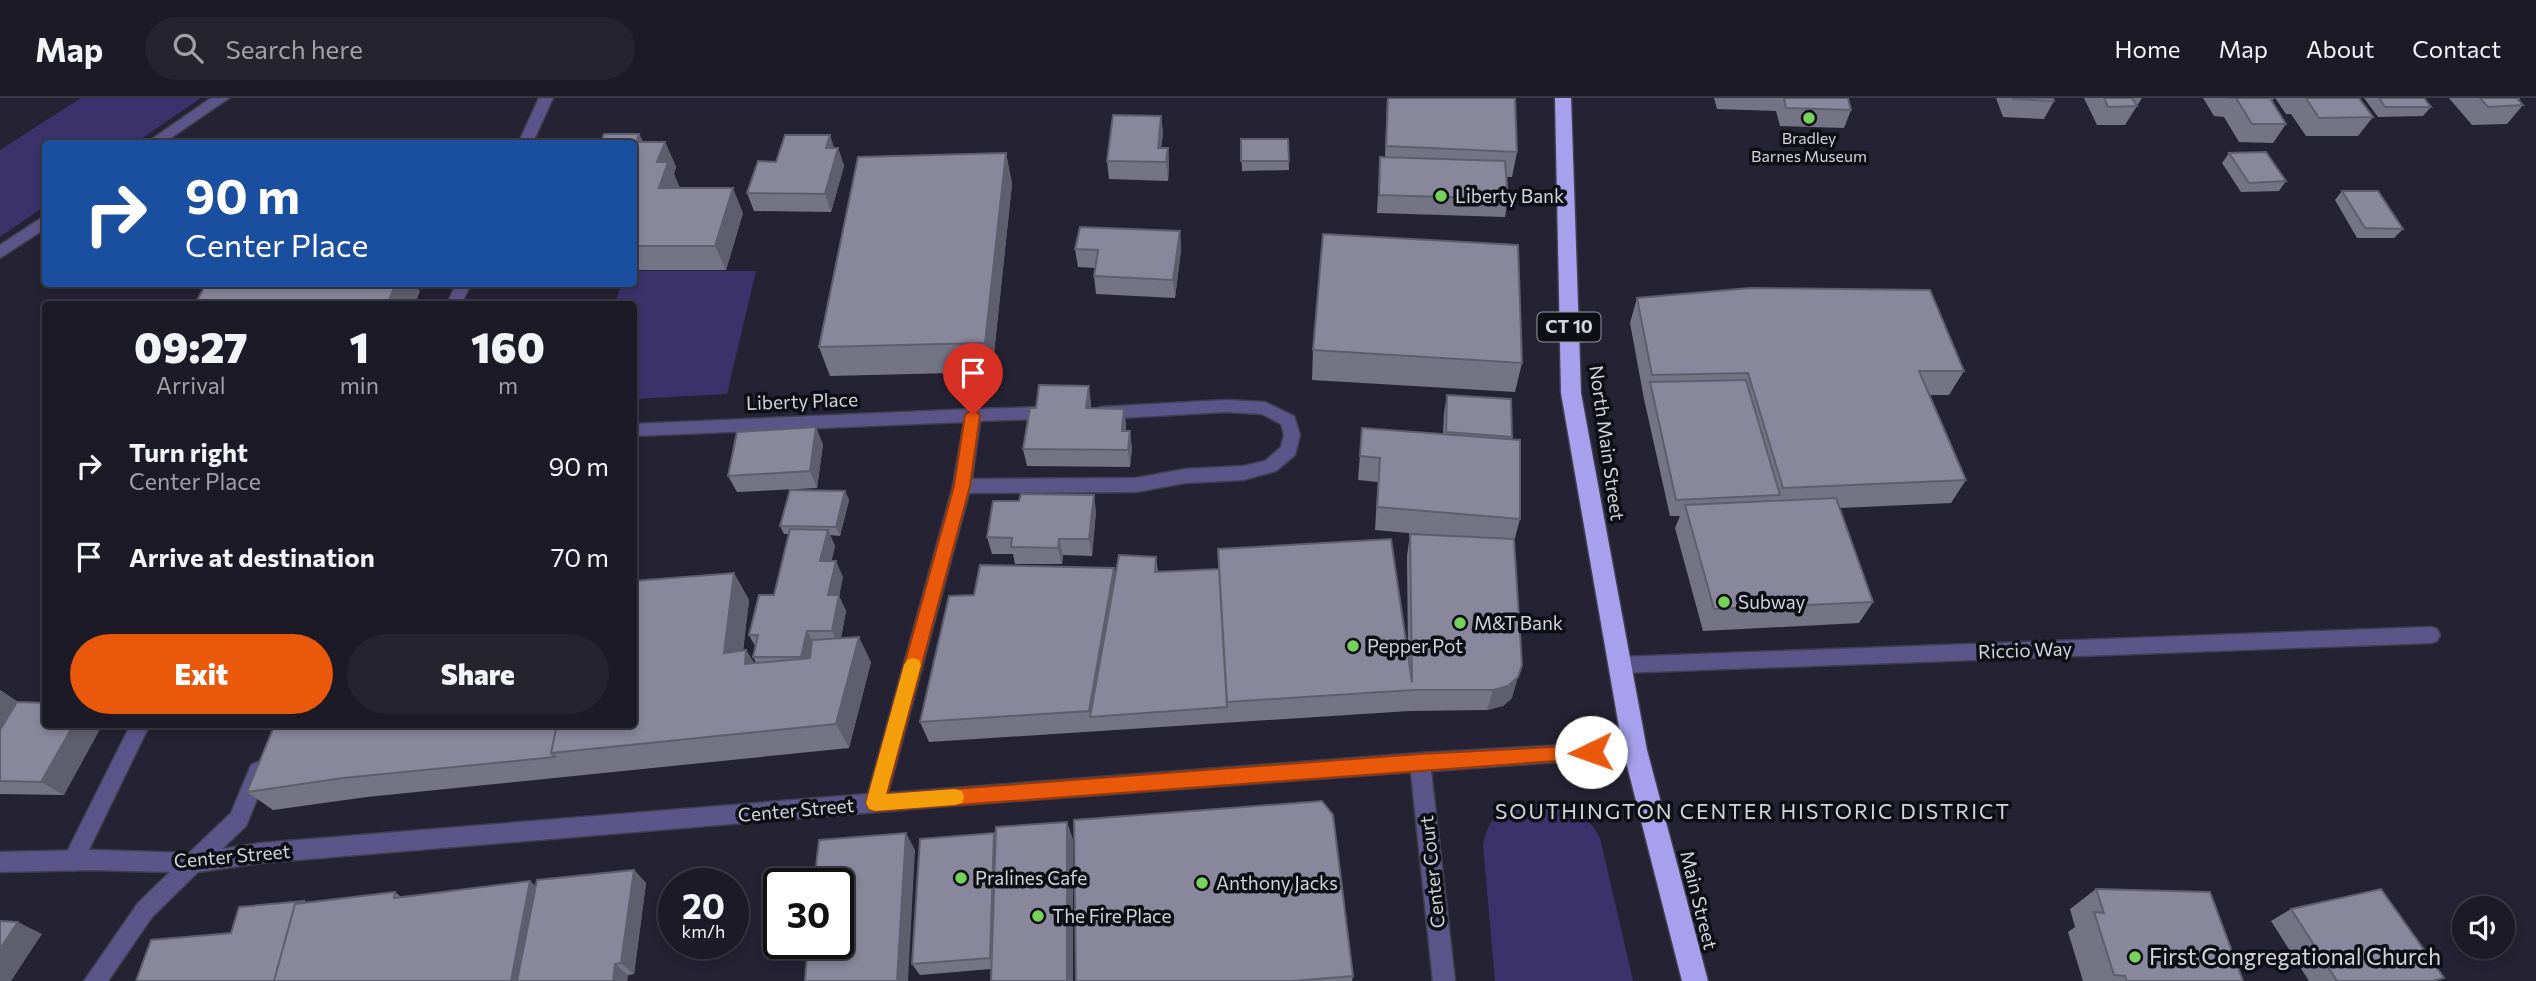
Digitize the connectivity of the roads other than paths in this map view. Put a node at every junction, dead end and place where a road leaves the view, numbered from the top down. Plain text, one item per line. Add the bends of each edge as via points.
1 (222, 98) edge
2 (546, 98) edge
3 (1563, 98) edge
4 (158, 140) edge
5 (527, 140) edge
6 (42, 223) edge
7 (0, 253) edge
8 (1041, 413) edge
9 (1090, 413) edge
10 (973, 415) junction
11 (637, 430) edge
12 (962, 486) junction
13 (2431, 635) dead end
14 (1619, 666) junction
15 (139, 728) edge
16 (267, 749) edge
17 (1635, 750) junction
18 (1420, 762) junction
19 (875, 803) junction
20 (73, 861) junction
21 (0, 862) edge
22 (195, 863) junction
23 (95, 981) edge
24 (1444, 981) edge
25 (1695, 981) edge

1 - 4 street
2 - 5 street
3 - 14 highway, North Main Street / CT 10 via 1571,393
6 - 7 street
8 - 10 street, Liberty Place
9 - 12 street via 1265,408 1288,420 1292,435 1289,450 1270,466 1243,473 1136,485
10 - 11 street, Liberty Place
10 - 12 street
12 - 19 street
13 - 14 street, Riccio Way
14 - 17 highway, North Main Street / CT 10
15 - 20 street
16 - 22 street via 239,820
17 - 18 street, Center Street
17 - 25 highway, Main Street / CT 10
18 - 19 street, Center Street
18 - 24 street, Center Court
19 - 22 street, Center Street via 261,853
20 - 21 street, Center Street
20 - 22 street, Center Street
22 - 23 street via 145,910

